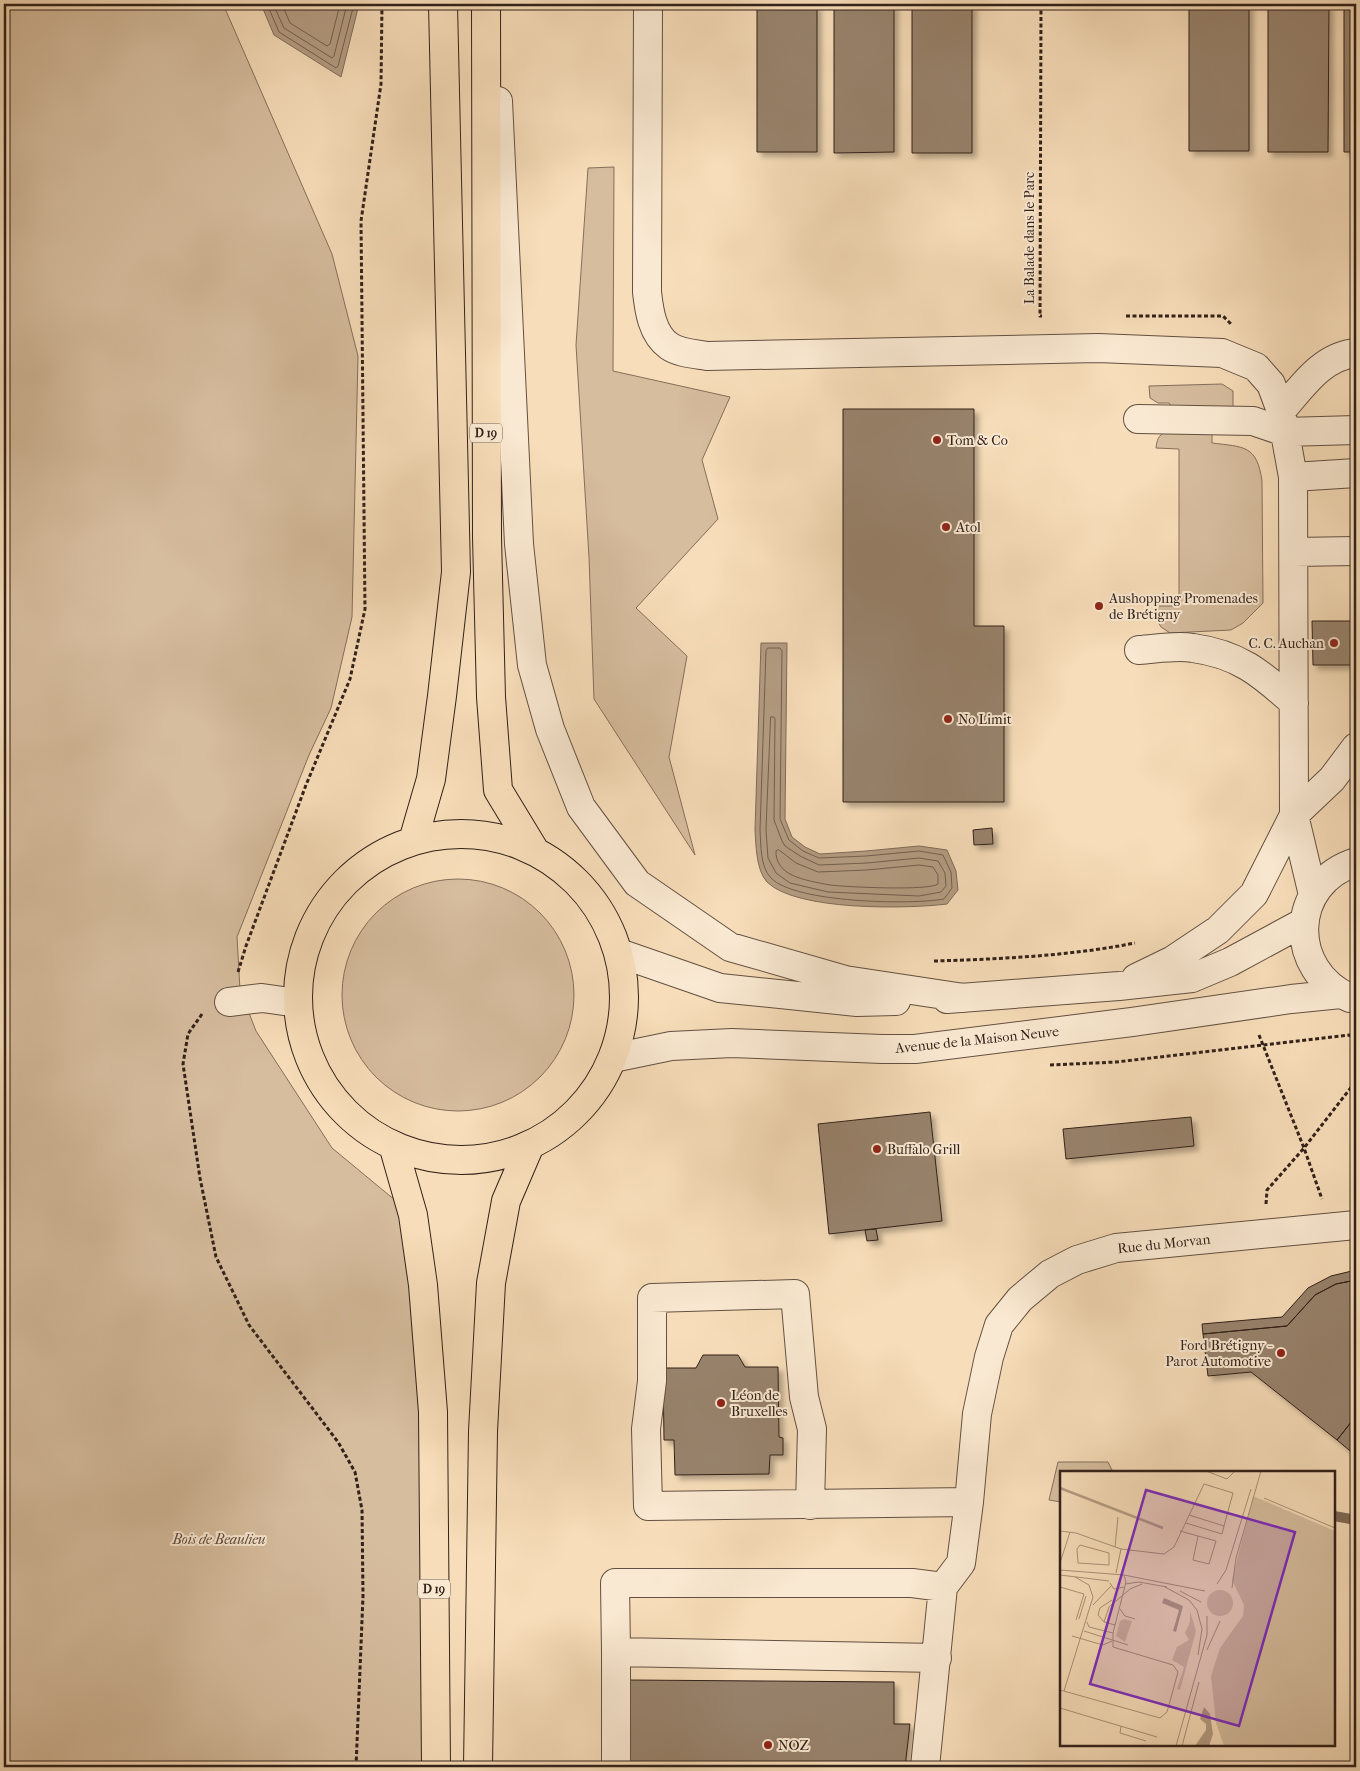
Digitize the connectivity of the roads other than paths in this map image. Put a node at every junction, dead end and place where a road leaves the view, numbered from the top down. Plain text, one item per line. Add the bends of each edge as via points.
1 (443, 4) edge
2 (486, 4) edge
3 (494, 4) edge
4 (648, 4) edge
5 (1356, 353) edge
6 (1138, 420) dead end
7 (1283, 421) junction
8 (1356, 430) edge
9 (1356, 473) edge
10 (1294, 477) junction
11 (1356, 551) edge
12 (1294, 552) junction
13 (1139, 650) dead end
14 (1294, 702) junction
15 (1356, 747) edge
16 (1356, 781) edge
17 (1319, 791) junction
18 (1294, 815) junction
19 (414, 841) junction
20 (535, 851) junction
21 (1356, 862) edge
22 (1313, 895) junction
23 (1304, 922) junction
24 (619, 953) junction
25 (1119, 986) junction
26 (964, 998) junction
27 (1352, 999) edge
28 (229, 1002) road end
29 (298, 1003) junction
30 (613, 1058) junction
31 (393, 1146) junction
32 (530, 1146) junction
33 (1344, 1227) edge
34 (969, 1502) junction
35 (810, 1504) junction
36 (943, 1587) junction
37 (616, 1652) junction
38 (936, 1658) junction
39 (436, 1767) edge
40 (478, 1767) edge
41 (616, 1767) edge
42 (925, 1767) edge

1 - 19 main road, D 19 via 456,572 431,779
2 - 20 main road, D 19 via 486,536 491,697 498,790
3 - 26 street via 519,544 532,665 550,730 581,807 637,883 730,948 845,980
4 - 7 street via 647,292 649,313 656,331 668,345 707,356 1098,348 1222,353 1256,367 1271,384
5 - 7 street via 1346,354 1318,368
6 - 7 street
7 - 8 street
7 - 10 street
9 - 10 street
10 - 12 street
11 - 12 street
12 - 14 street
13 - 14 street via 1192,648 1229,656 1263,675
14 - 18 street
15 - 17 street
16 - 17 street
17 - 18 street
18 - 22 street
18 - 25 street via 1254,894 1218,930 1173,960
19 - 20 main road via 454,834 496,837
19 - 29 main road via 374,859 342,886 317,921 302,961
20 - 24 main road via 572,876 601,912
21 - 22 street via 1326,878
22 - 23 street
23 - 25 street via 1230,962 1192,978
23 - 27 street via 1305,943 1311,963 1324,981
24 - 26 street via 720,988 857,1002
24 - 30 main road via 625,1006
25 - 26 street
27 - 30 street, Avenue de la Maison Neuve via 1291,999 915,1049 732,1043 671,1046
28 - 29 street via 262,998
29 - 31 main road via 303,1038 316,1072 336,1102 362,1127
30 - 32 main road via 599,1085 580,1109 556,1130
31 - 32 main road via 426,1157 462,1160 496,1156
31 - 39 main road, D 19 via 413,1215 421,1267 433,1412
32 - 40 main road via 506,1201 491,1283 483,1431
33 - 34 street, Rue du Morvan via 1116,1248 1077,1260 1050,1274 1020,1300 999,1325 977,1414
34 - 35 street
34 - 36 street, Rue du Morvan via 961,1563
35 - 35 street via 812,1429 804,1397 795,1294 652,1298 652,1381 646,1429 648,1506
36 - 37 street via 912,1583 615,1583
36 - 38 street
37 - 38 street
37 - 41 street
38 - 42 street

